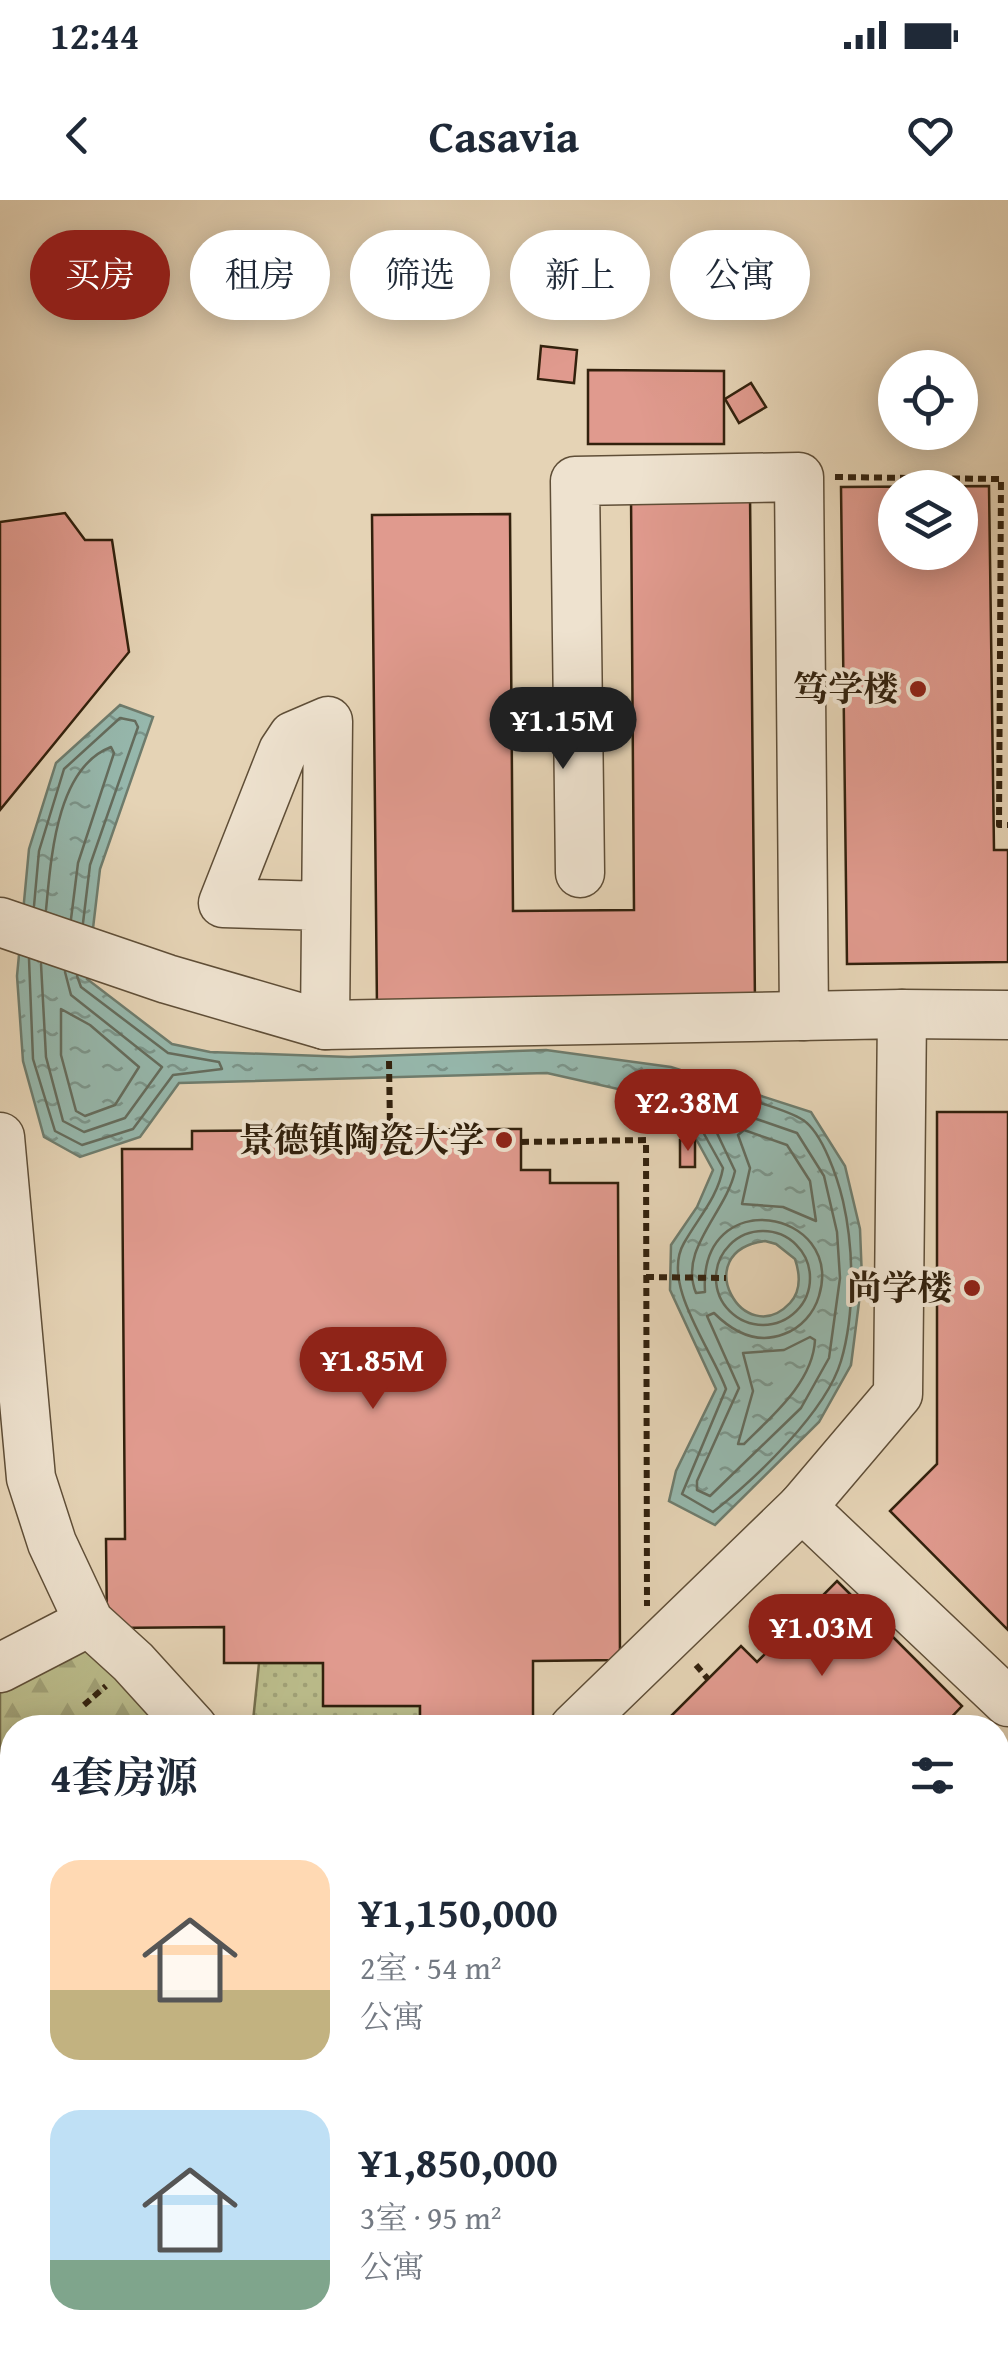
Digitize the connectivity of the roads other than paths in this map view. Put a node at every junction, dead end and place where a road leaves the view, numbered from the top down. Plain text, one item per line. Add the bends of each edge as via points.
1 (580, 873) dead end
2 (326, 906) dead end
3 (5, 924) edge
4 (902, 1014) junction
5 (804, 1016) junction
6 (1008, 1016) edge
7 (326, 1025) junction
8 (0, 1137) edge
9 (802, 1507) junction
10 (89, 1622) junction
11 (0, 1668) edge
12 (1008, 1702) edge
13 (182, 1715) edge
14 (596, 1715) edge

1 - 5 lane via 575,481 799,477
2 - 7 lane
3 - 7 lane
4 - 5 lane
4 - 6 lane
4 - 9 lane via 898,1394
5 - 7 lane
8 - 10 lane via 31,1478
9 - 12 lane
9 - 14 lane
10 - 11 lane
10 - 13 lane

